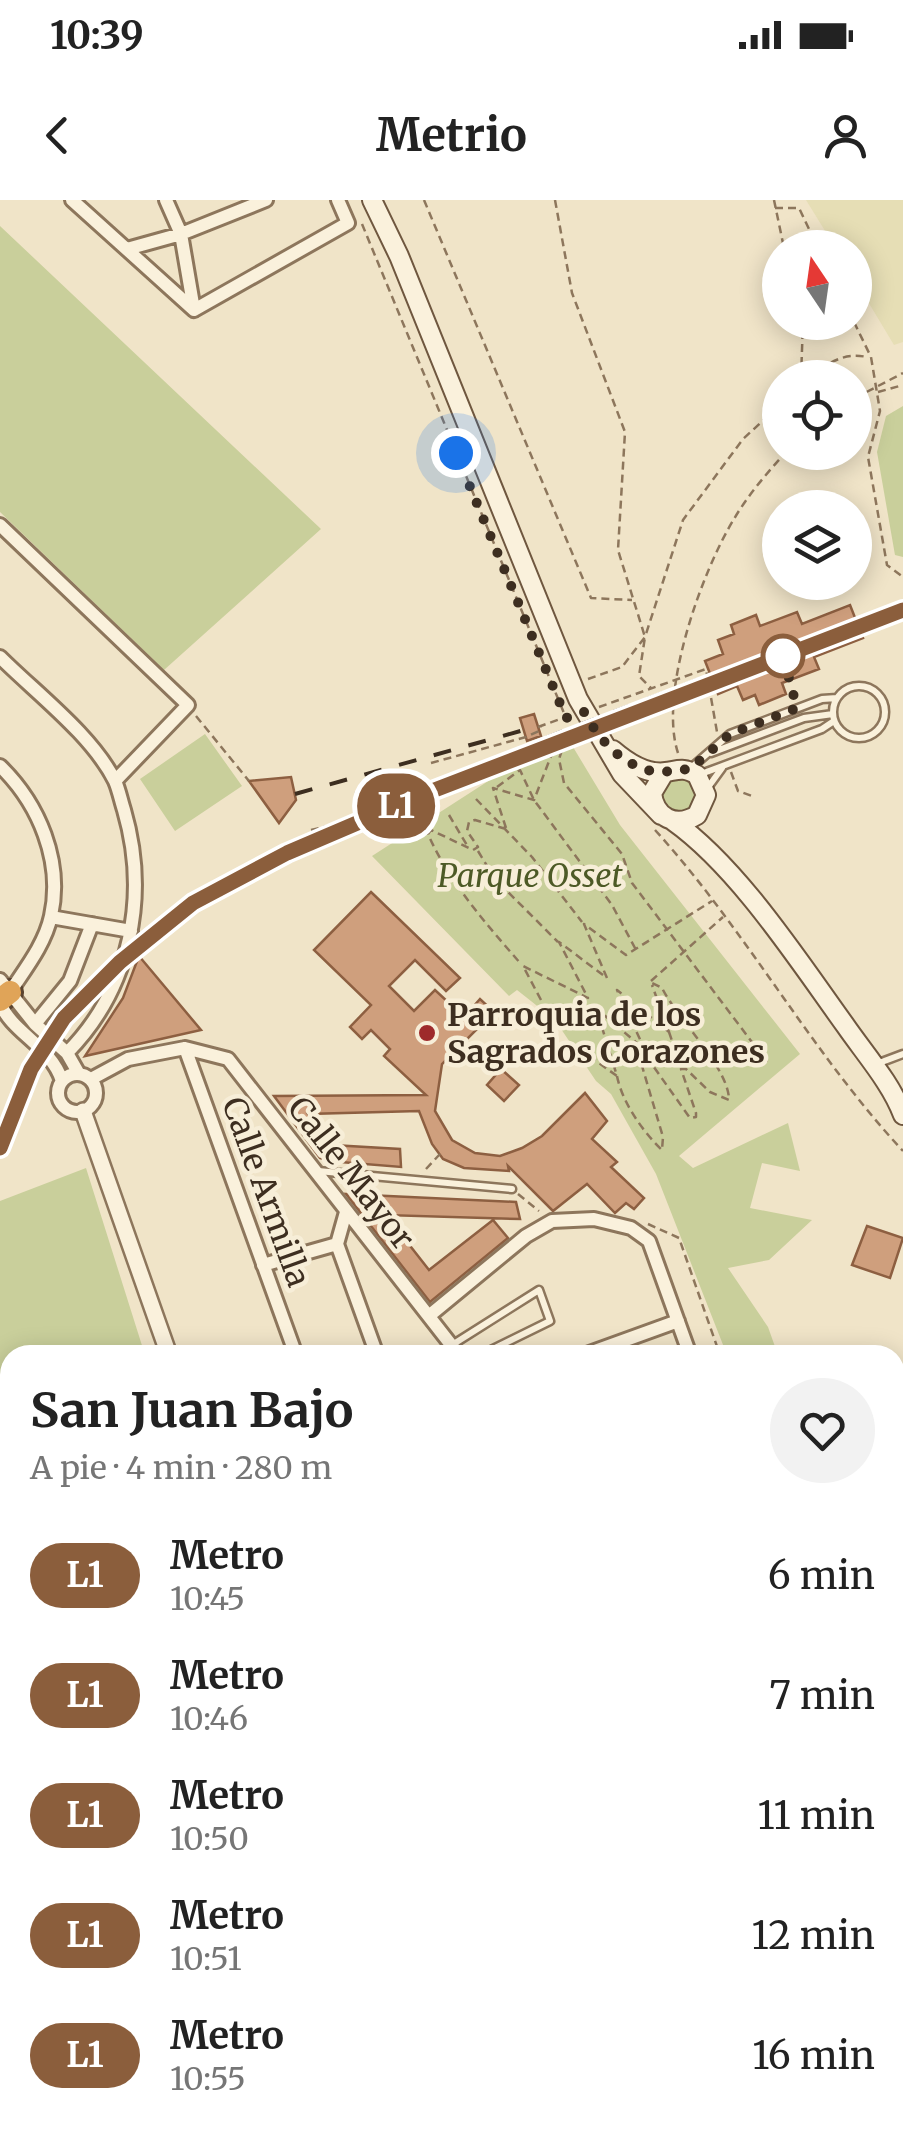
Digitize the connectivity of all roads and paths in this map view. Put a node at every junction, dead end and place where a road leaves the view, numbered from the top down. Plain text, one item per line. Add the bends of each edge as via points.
1 (72, 200) edge
2 (166, 200) edge
3 (266, 200) edge
4 (338, 200) edge
5 (372, 200) edge
6 (424, 200) edge
7 (556, 200) edge
8 (774, 200) edge
9 (775, 208) junction
10 (362, 223) dead end
11 (780, 230) edge
12 (809, 230) edge
13 (181, 234) junction
14 (127, 250) junction
15 (194, 310) junction
16 (863, 340) edge
17 (871, 357) junction
18 (835, 360) edge
19 (903, 373) edge
20 (903, 385) edge
21 (872, 389) edge
22 (877, 392) junction
23 (762, 422) edge
24 (772, 470) edge
25 (0, 526) edge
26 (903, 577) edge
27 (634, 600) junction
28 (645, 638) junction
29 (0, 656) edge
30 (677, 681) junction
31 (572, 685) junction
32 (652, 689) junction
33 (837, 698) junction
34 (188, 705) junction
35 (584, 712) junction
36 (834, 718) junction
37 (713, 721) dead end
38 (822, 729) junction
39 (840, 729) junction
40 (598, 736) junction
41 (570, 742) dead end
42 (562, 750) junction
43 (707, 755) junction
44 (431, 762) dead end
45 (0, 766) edge
46 (722, 768) junction
47 (664, 773) junction
48 (115, 781) junction
49 (248, 781) dead end
50 (696, 781) junction
51 (397, 782) dead end
52 (497, 786) junction
53 (355, 793) dead end
54 (476, 799) dead end
55 (534, 800) junction
56 (449, 815) dead end
57 (659, 818) junction
58 (352, 820) dead end
59 (506, 829) junction
60 (311, 830) dead end
61 (468, 848) junction
62 (477, 850) junction
63 (743, 890) junction
64 (712, 900) junction
65 (51, 917) junction
66 (724, 917) junction
67 (92, 924) junction
68 (584, 924) junction
69 (666, 930) junction
70 (131, 931) junction
71 (559, 942) junction
72 (636, 949) junction
73 (685, 951) junction
74 (523, 966) junction
75 (650, 982) junction
76 (2, 994) edge
77 (588, 998) junction
78 (541, 1000) dead end
79 (596, 1008) junction
80 (36, 1024) junction
81 (669, 1032) junction
82 (185, 1048) junction
83 (644, 1050) junction
84 (67, 1053) junction
85 (903, 1054) edge
86 (589, 1056) dead end
87 (643, 1060) junction
88 (767, 1062) dead end
89 (873, 1065) junction
90 (681, 1069) junction
91 (617, 1076) junction
92 (85, 1077) junction
93 (62, 1081) junction
94 (83, 1111) junction
95 (903, 1115) edge
96 (903, 1152) edge
97 (440, 1154) dead end
98 (312, 1170) junction
99 (415, 1181) junction
100 (512, 1189) joint
101 (346, 1212) junction
102 (552, 1221) junction
103 (631, 1228) junction
104 (337, 1244) junction
105 (264, 1265) junction
106 (430, 1314) junction
107 (678, 1321) junction
108 (166, 1345) edge
109 (292, 1345) edge
110 (373, 1345) edge
111 (452, 1345) edge
112 (462, 1345) edge
113 (501, 1345) edge
114 (620, 1345) edge
115 (686, 1345) edge
116 (716, 1345) edge

1 - 14 street
2 - 13 street
3 - 13 street
4 - 15 street via 348,223
5 - 31 main road
6 - 27 path via 591,598
7 - 27 path via 572,293 625,432 618,550
8 - 9 path
9 - 11 path
9 - 12 path via 799,208
10 - 44 path via 566,718
13 - 14 street
13 - 15 street
14 - 15 street
16 - 17 path
17 - 18 path
17 - 22 path
19 - 21 path, bridge
20 - 22 path
22 - 26 path via 880,412 868,458 887,565
23 - 28 path via 683,520
24 - 30 path via 734,518 707,571
25 - 34 street
27 - 28 path
28 - 31 path via 622,667
28 - 32 path via 638,676
29 - 48 street via 92,748
30 - 32 path
30 - 37 path via 706,669
30 - 50 path via 674,736
31 - 35 main road
32 - 35 path
33 - 36 lane
33 - 39 lane via 858,686 873,690 885,713 872,734 857,738
33 - 43 lane via 730,734
34 - 48 street
34 - 49 path
35 - 40 main road
36 - 38 lane
36 - 39 lane
36 - 43 lane via 804,718
38 - 39 lane
38 - 46 lane
40 - 47 main road via 626,761
40 - 57 main road
41 - 42 path
42 - 55 path via 551,756
42 - 69 path via 564,784 622,854 632,883
43 - 50 lane
45 - 65 street via 42,820 53,868
46 - 50 lane
46 - 50 lane
47 - 50 main road
47 - 57 main road via 652,794
48 - 70 street via 137,888
50 - 57 main road via 702,808 690,820
50 - 63 main road via 709,837
51 - 53 path
52 - 55 path
52 - 55 path via 520,770
52 - 59 path via 492,792
54 - 59 path
55 - 72 path
56 - 61 path
57 - 63 main road via 690,834
57 - 64 path
58 - 60 path
59 - 62 path via 469,822 466,831
59 - 68 path
61 - 62 path
61 - 74 path via 428,834 487,926
62 - 71 path via 495,880
63 - 89 main road
64 - 66 path
64 - 69 path
65 - 67 street
65 - 76 street via 33,957
66 - 73 path
66 - 96 path via 866,1112
67 - 70 street
67 - 80 street via 70,981
68 - 71 path via 608,978
68 - 72 path via 626,955
69 - 72 path
69 - 73 path
70 - 84 street via 109,998
71 - 77 path
73 - 75 path
73 - 88 path
74 - 77 path
74 - 78 path
75 - 81 path
75 - 90 path via 662,988 713,1063 729,1100
76 - 80 street
76 - 93 street via 4,1013 34,1040
77 - 79 path
79 - 83 path
79 - 91 path
80 - 84 street
81 - 83 path via 618,990
81 - 90 path
82 - 92 street via 128,1059
82 - 98 street, Calle Mayor via 228,1059
82 - 105 street, Calle Armilla
83 - 87 path
84 - 92 street
85 - 89 lane
86 - 91 path
87 - 90 path via 694,1119
87 - 91 path via 662,1150 634,1115
89 - 95 main road
92 - 93 street
92 - 94 street via 95,1086 94,1101
93 - 94 street via 60,1100
94 - 108 street
97 - 99 path
98 - 99 lane
98 - 101 street, Calle Mayor
99 - 100 lane
100 - 102 path
101 - 104 street
101 - 106 street, Calle Mayor
102 - 103 street via 594,1219
102 - 106 street
103 - 107 street via 649,1241
103 - 116 path via 650,1223 678,1238
104 - 105 street
104 - 110 street
105 - 109 street, Calle Armilla
106 - 111 street, Calle Mayor
107 - 114 street
107 - 115 street
112 - 113 lane via 538,1290 550,1321

